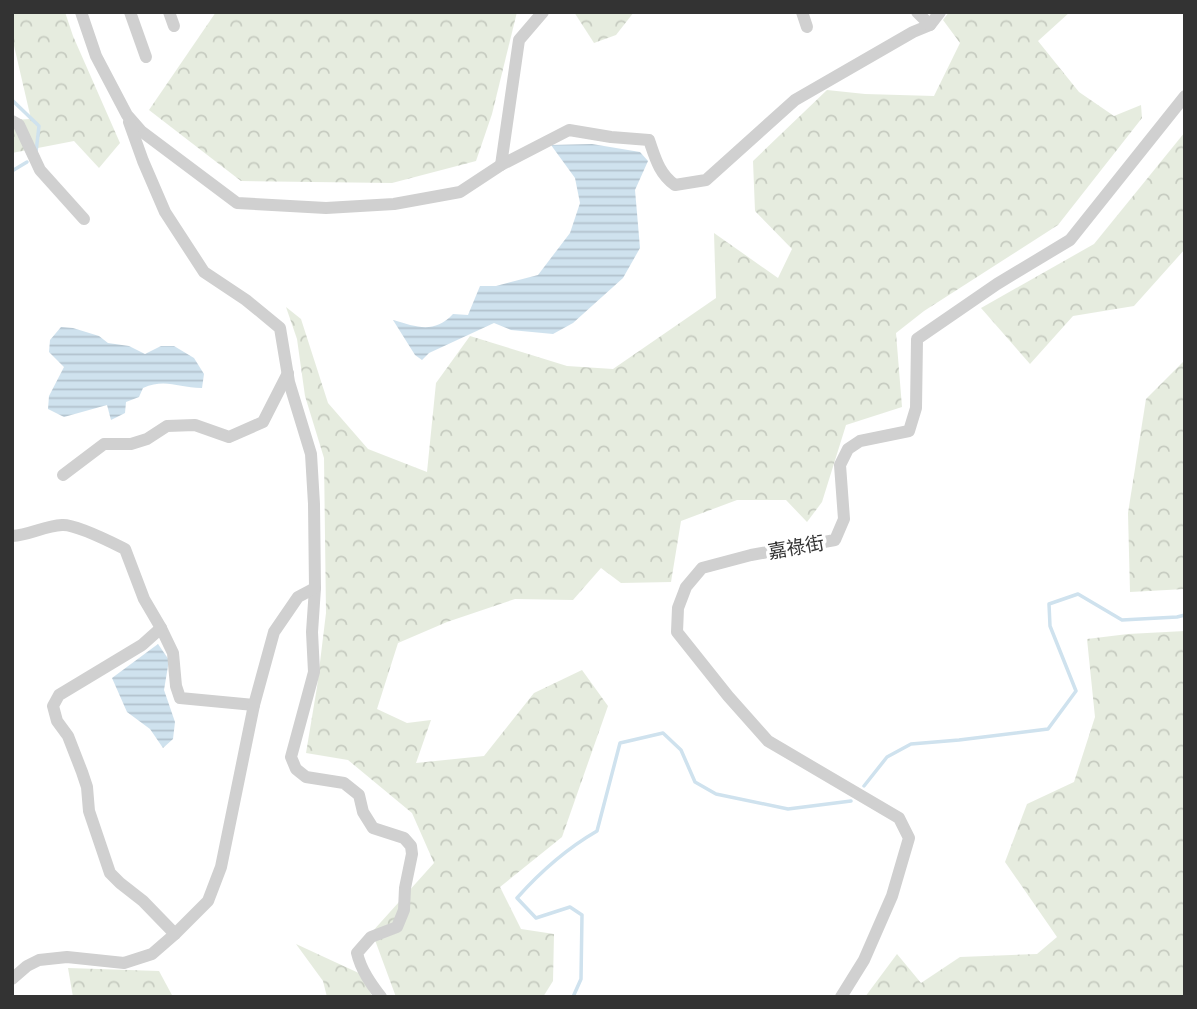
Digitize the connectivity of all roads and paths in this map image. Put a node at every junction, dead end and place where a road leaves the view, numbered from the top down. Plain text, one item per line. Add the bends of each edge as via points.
1 (81, 12) edge
2 (130, 12) edge
3 (169, 12) edge
4 (543, 12) edge
5 (802, 12) edge
6 (917, 12) edge
7 (940, 12) edge
8 (930, 25) junction
9 (174, 26) dead end
10 (807, 27) dead end
11 (146, 57) dead end
12 (1185, 96) edge
13 (127, 115) junction
14 (12, 121) edge
15 (500, 165) junction
16 (84, 219) dead end
17 (288, 373) junction
18 (63, 475) dead end
19 (12, 536) edge
20 (315, 589) junction
21 (161, 628) junction
22 (254, 705) junction
23 (175, 934) junction
24 (12, 979) edge
25 (382, 997) edge
26 (841, 997) edge

1 - 13 street via 96,56
2 - 11 street
3 - 9 street
4 - 15 street via 519,40
5 - 10 street
6 - 8 street
7 - 8 street
8 - 15 street via 795,100 706,180 675,185 666,179 649,140 569,130
12 - 26 street, 嘉祿街 via 1070,240 917,339 916,408 909,431 860,441 848,449 840,465 844,519 835,540 702,568 686,587 678,608 677,632 728,696 768,741 899,818 909,838 864,960
13 - 15 street via 141,131 237,203 326,208 394,204 460,192
13 - 17 street via 165,212 204,272 280,328
14 - 16 street via 19,125 40,170
17 - 18 street via 263,422 229,437 195,425 167,425 148,439 104,444
17 - 20 street via 311,454
19 - 21 street via 65,525 125,549
20 - 22 street via 298,597 274,632
20 - 25 street via 314,672 291,757 306,777 344,783 359,795 373,828 404,838 411,846 404,910 397,927 371,937 357,953
21 - 22 street via 173,653 180,698
21 - 23 street via 142,645 59,695 52,706 82,772 89,811 110,873
22 - 23 street via 221,867 208,901
23 - 24 street via 152,954 124,963 67,957 39,960

